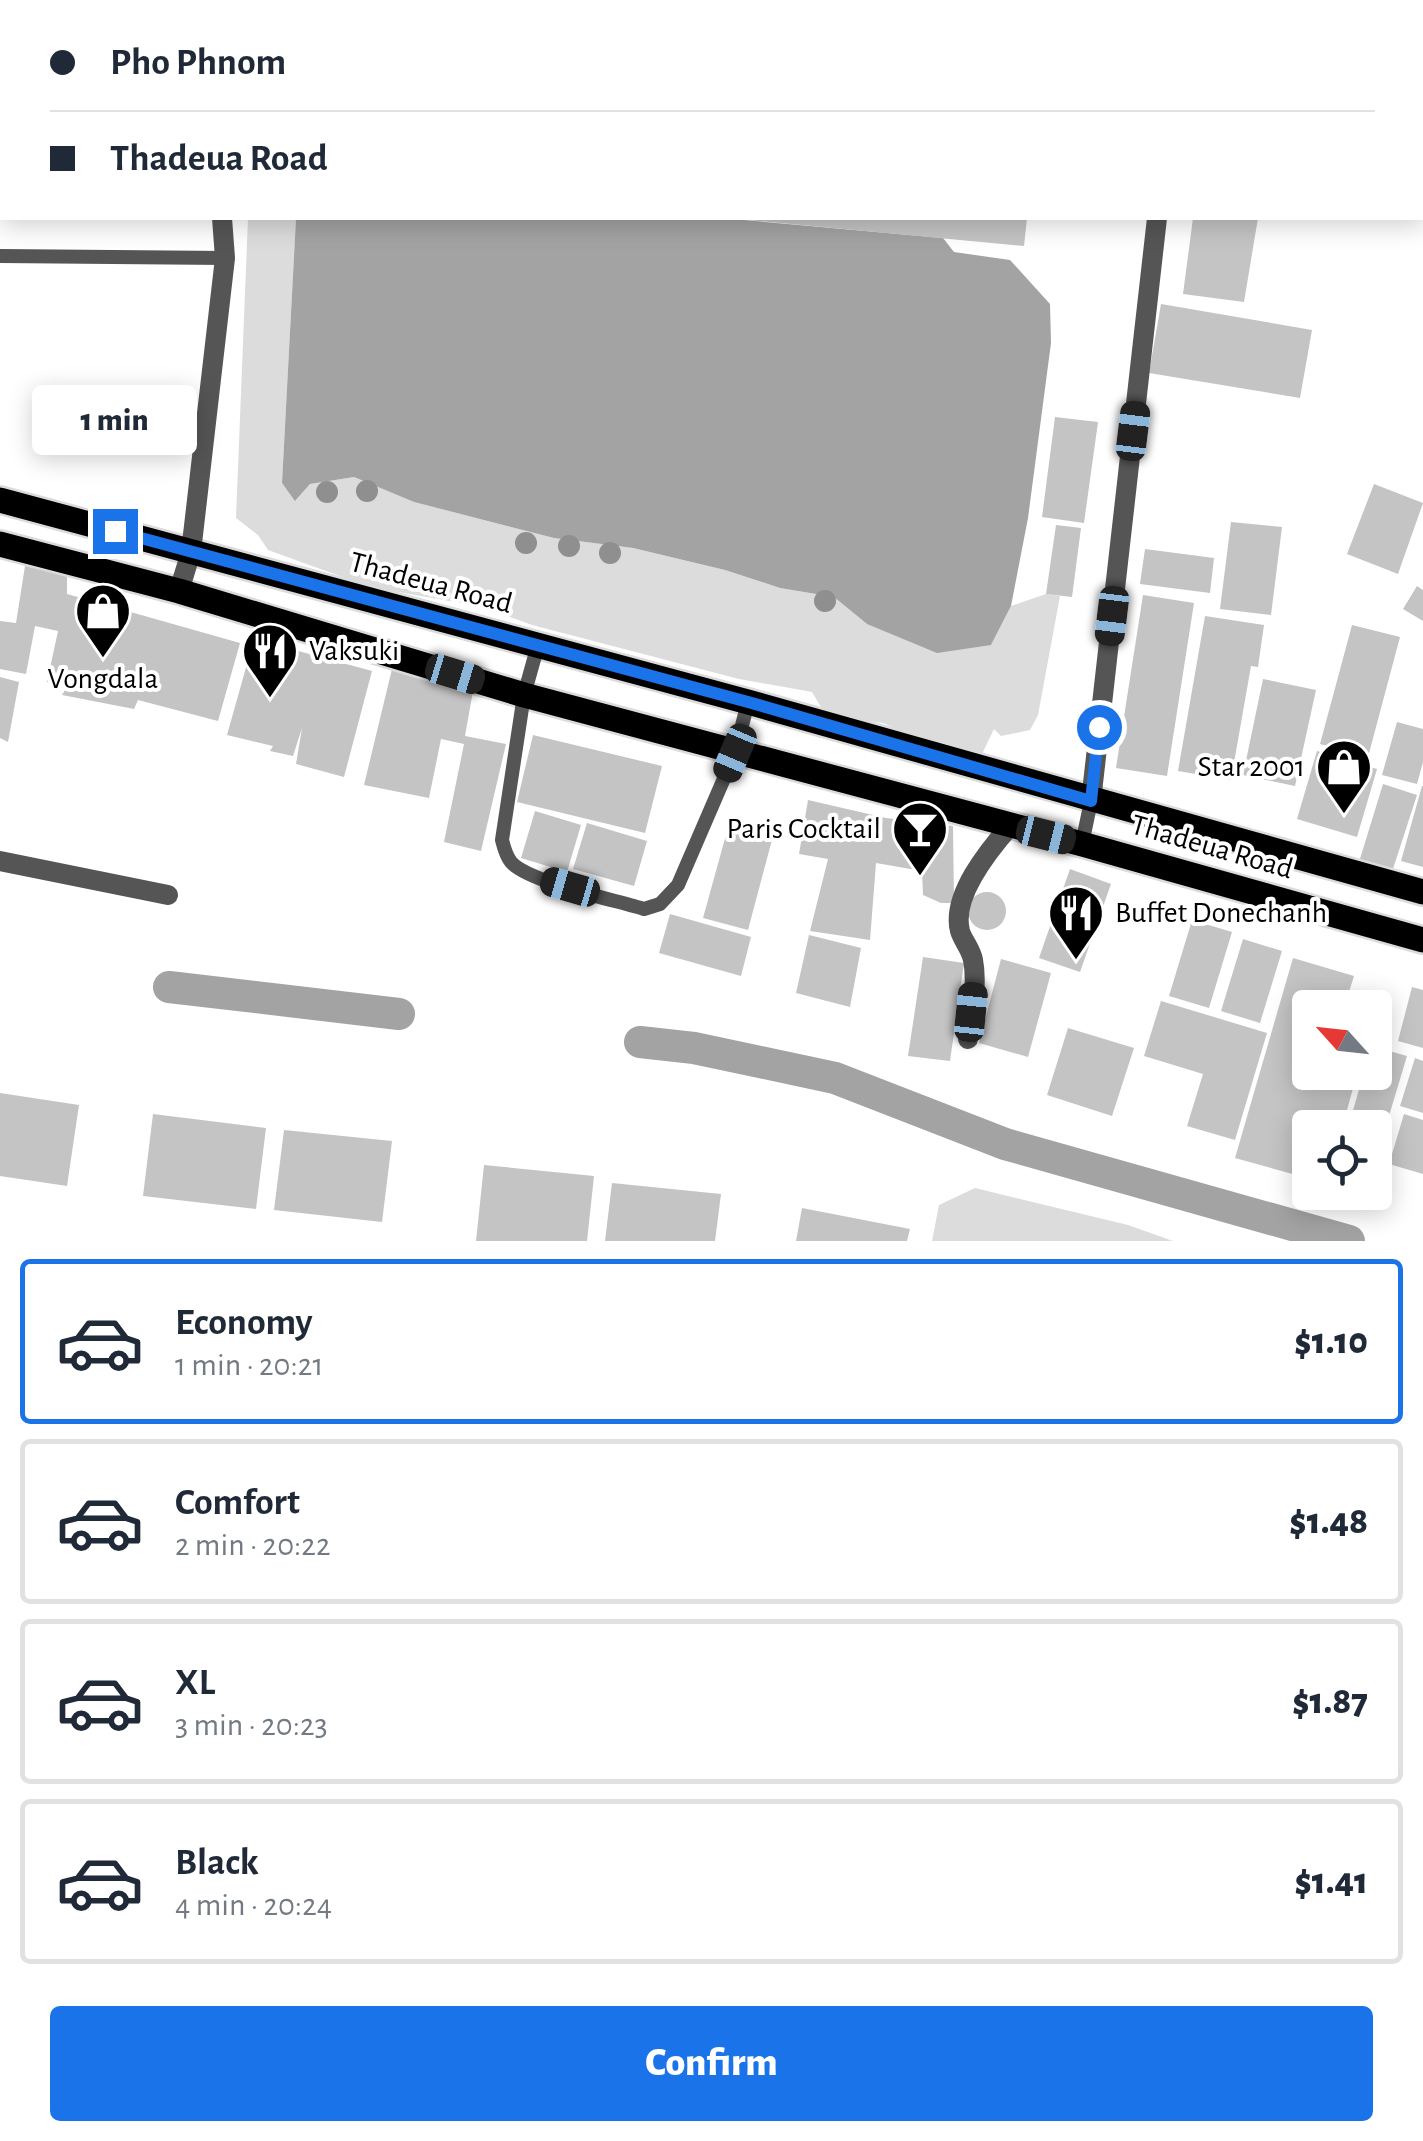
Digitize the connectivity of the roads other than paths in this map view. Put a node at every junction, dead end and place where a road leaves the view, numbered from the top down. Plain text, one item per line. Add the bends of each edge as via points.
1 (222, 220) edge
2 (1157, 220) edge
3 (0, 256) edge
4 (225, 258) junction
5 (0, 500) edge
6 (0, 544) edge
7 (192, 552) junction
8 (178, 591) junction
9 (538, 646) junction
10 (524, 695) junction
11 (748, 702) junction
12 (735, 753) junction
13 (1091, 801) junction
14 (1010, 826) junction
15 (1082, 844) junction
16 (0, 861) edge
17 (1423, 892) edge
18 (168, 896) dead end
19 (1423, 940) edge
20 (968, 1039) dead end

1 - 4 street
2 - 13 street
3 - 4 lane
4 - 7 street
5 - 7 main road, Thadeua Road
6 - 8 main road, Thadeua Road
7 - 8 street
7 - 9 main road, Thadeua Road
8 - 10 main road, Thadeua Road
9 - 10 lane
9 - 11 main road, Thadeua Road
10 - 12 main road, Thadeua Road
10 - 12 lane via 502,840 512,865 644,908 660,904 678,885
11 - 12 lane
11 - 13 main road, Thadeua Road
12 - 14 main road, Thadeua Road
13 - 15 lane
13 - 17 main road, Thadeua Road
14 - 15 main road, Thadeua Road
14 - 20 street via 978,866 962,902 959,929 973,958
15 - 19 main road, Thadeua Road
16 - 18 street

